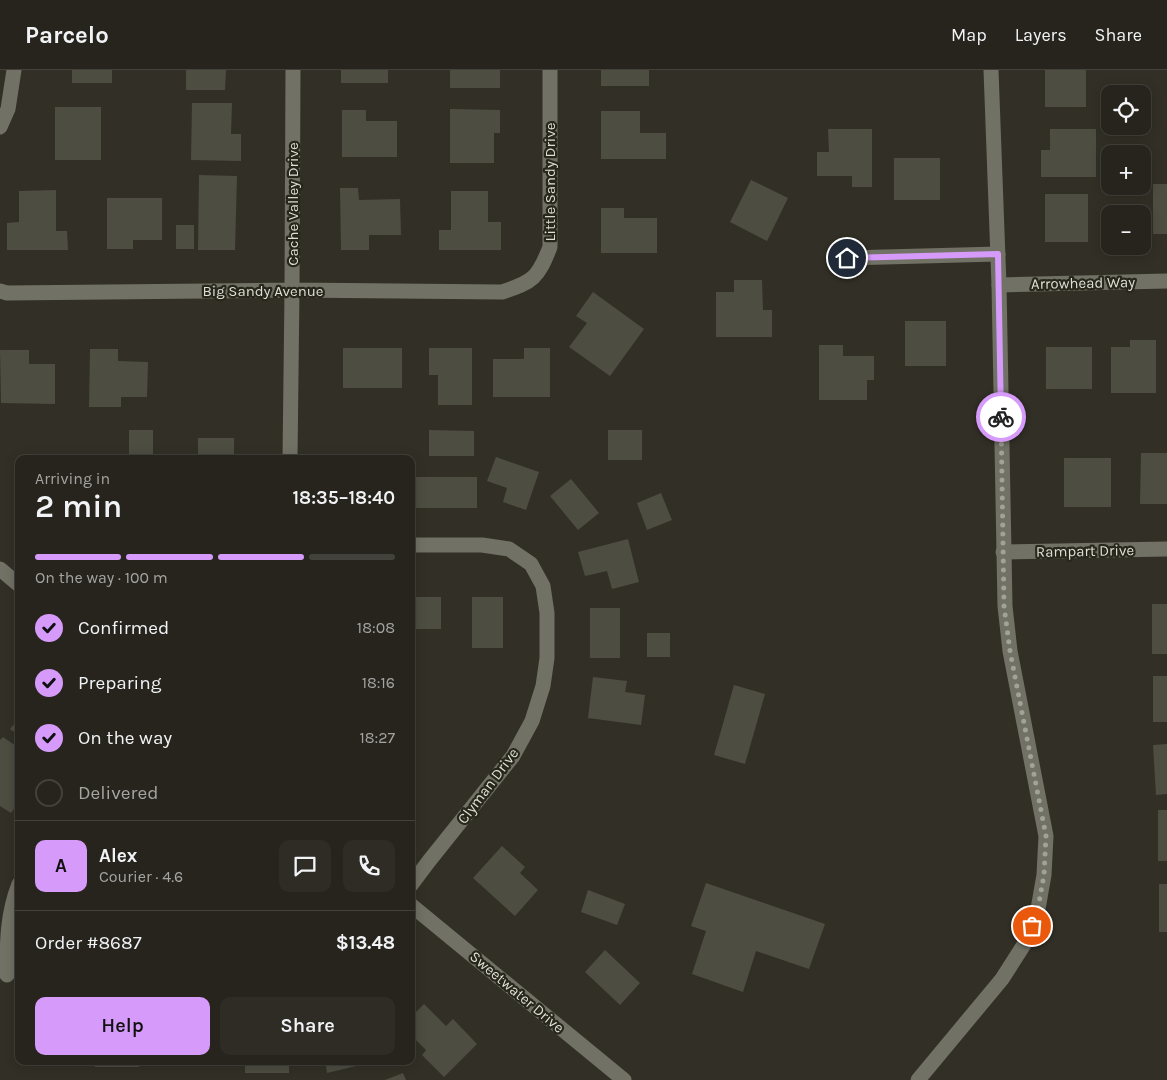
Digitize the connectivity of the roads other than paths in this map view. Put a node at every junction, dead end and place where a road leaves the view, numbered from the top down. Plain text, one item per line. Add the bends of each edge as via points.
1 (14, 70) edge
2 (293, 70) edge
3 (550, 70) edge
4 (991, 70) edge
5 (0, 127) edge
6 (998, 254) junction
7 (847, 258) dead end
8 (1167, 281) edge
9 (524, 285) joint
10 (1000, 285) junction
11 (292, 290) junction
12 (0, 291) edge
13 (290, 455) edge
14 (415, 545) edge
15 (1167, 549) edge
16 (1003, 552) junction
17 (0, 569) edge
18 (15, 582) edge
19 (415, 880) edge
20 (15, 893) edge
21 (415, 908) edge
22 (9, 975) edge
23 (624, 1080) edge
24 (918, 1080) edge

1 - 5 street via 8,108
2 - 11 street, Cache Valley Drive
3 - 9 street, Little Sandy Drive via 550,247 541,270
4 - 6 street
6 - 7 street
6 - 10 street
8 - 10 street, Arrowhead Way
9 - 11 street, Big Sandy Avenue via 502,292
10 - 16 street
11 - 12 street, Big Sandy Avenue
11 - 13 street, Cache Valley Drive
14 - 19 street, Clyman Drive via 482,545 509,549 531,564 543,586 547,658 543,686 532,721 513,756
15 - 16 street, Rampart Drive
16 - 24 street via 1004,606 1010,651 1046,836 1044,875 1038,908 1026,943 1002,979
17 - 18 street
20 - 22 street via 8,926
21 - 23 street, Sweetwater Drive

